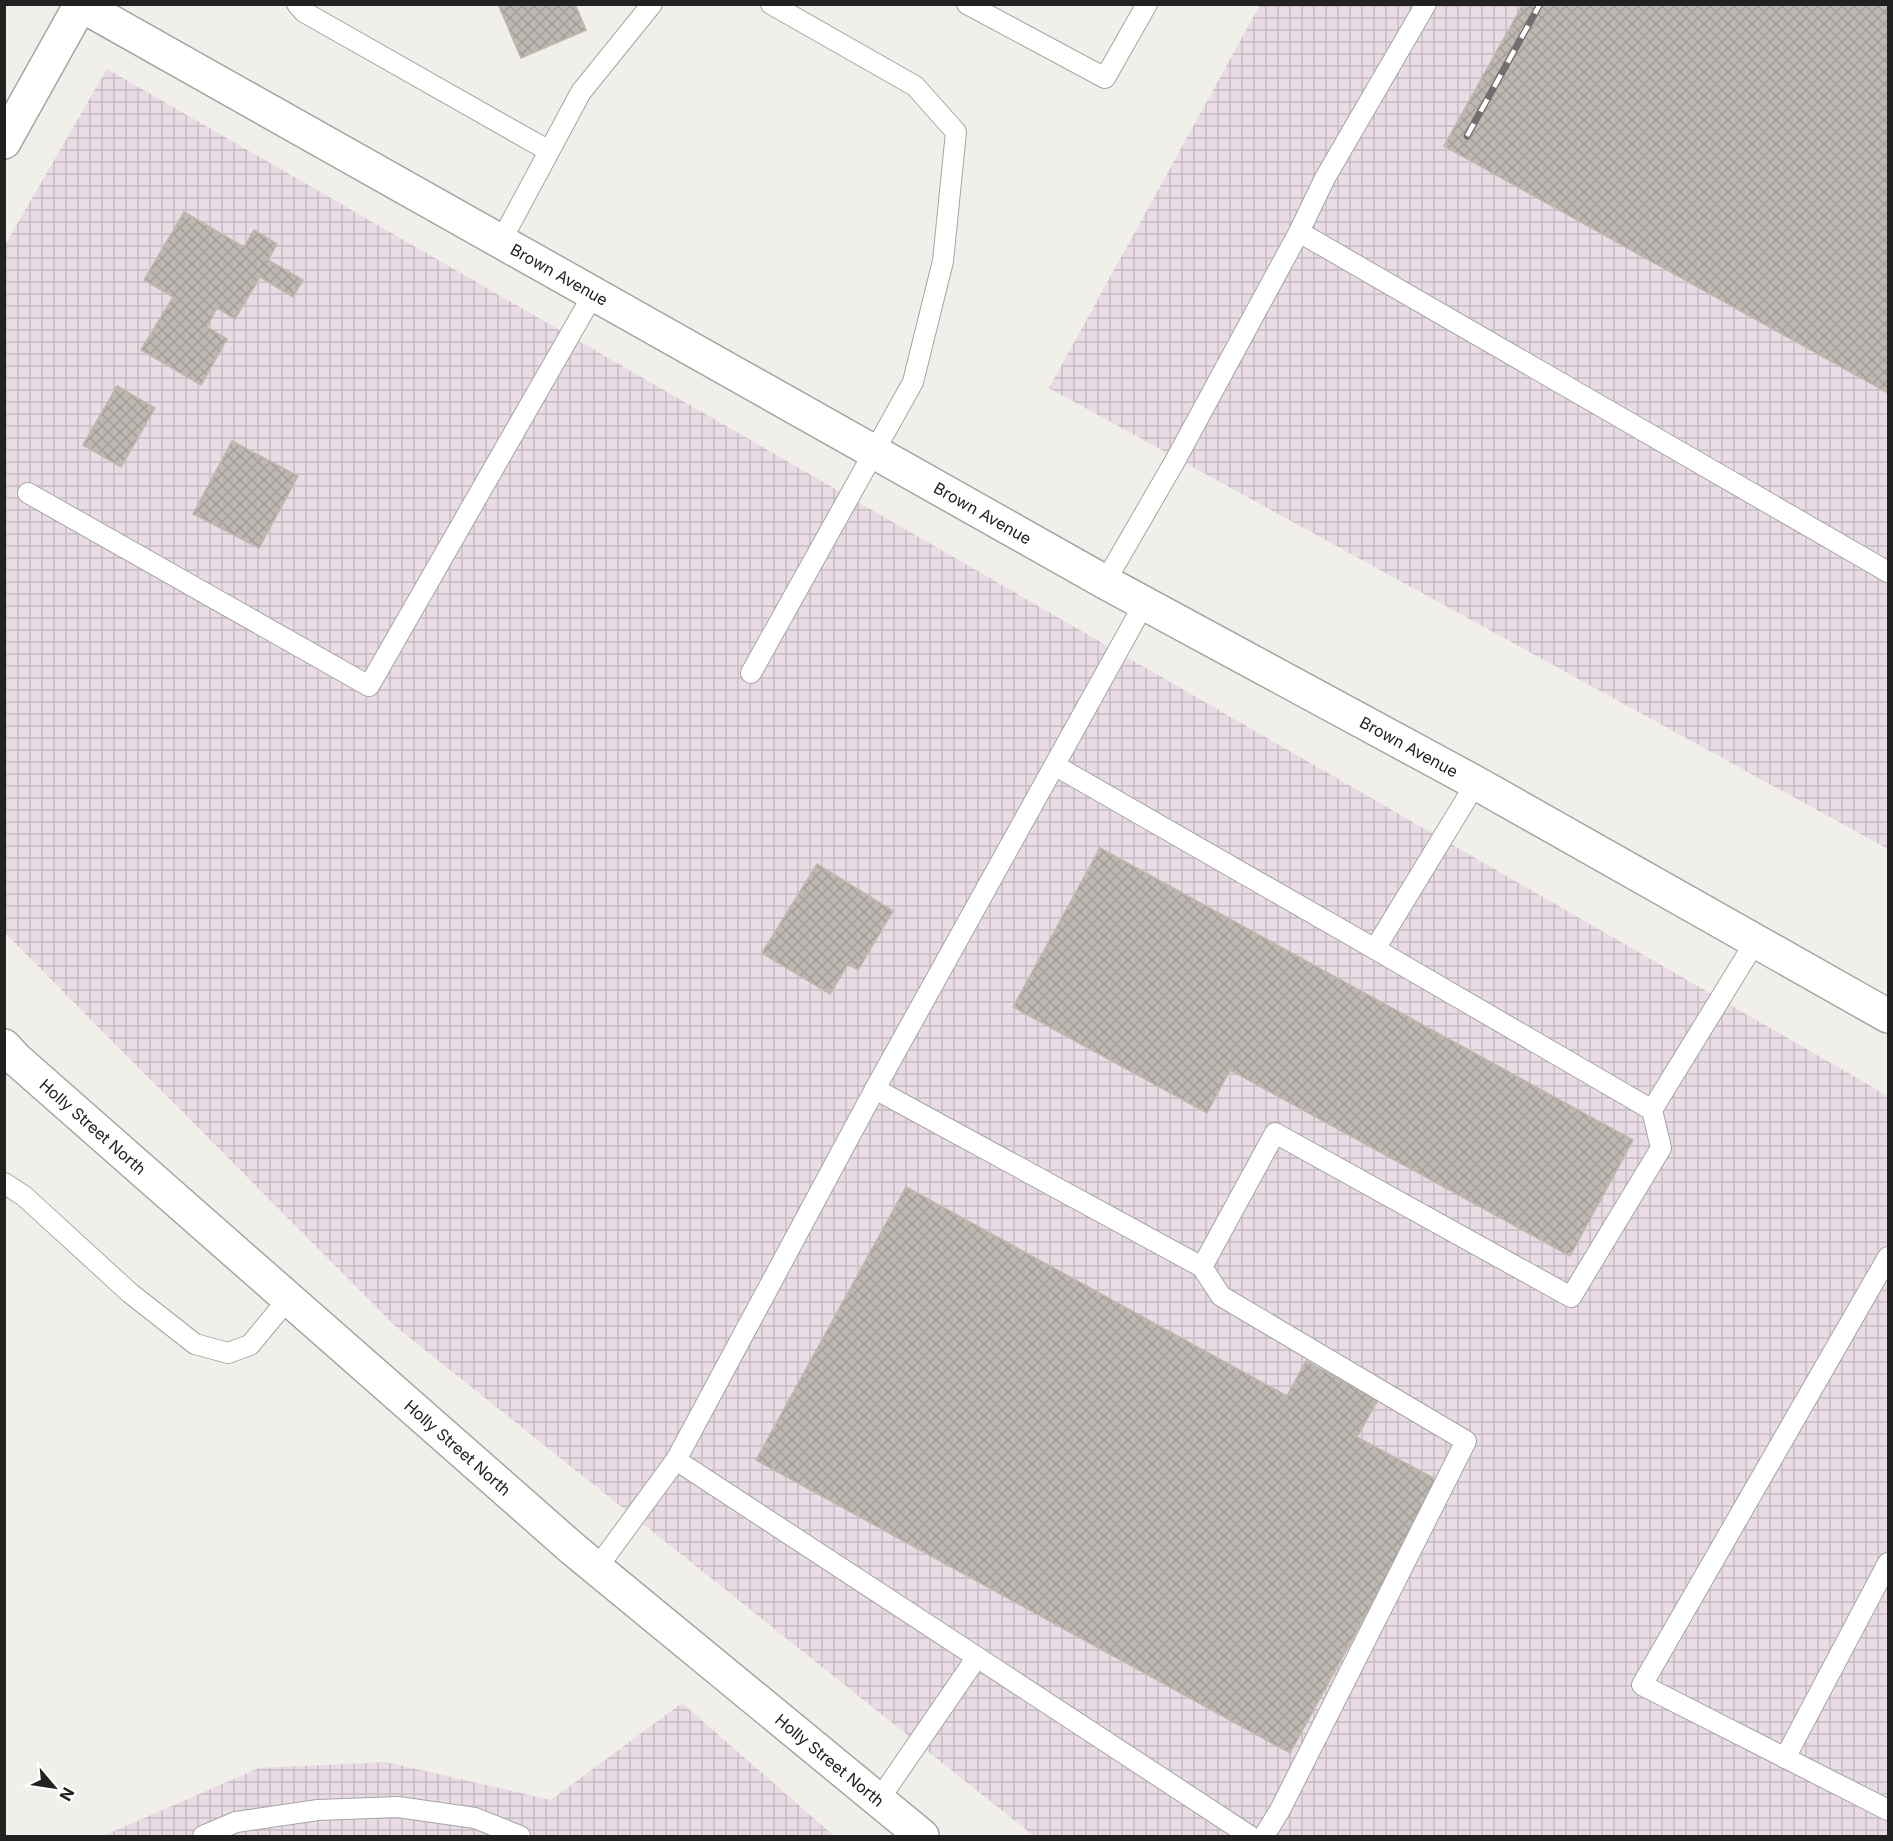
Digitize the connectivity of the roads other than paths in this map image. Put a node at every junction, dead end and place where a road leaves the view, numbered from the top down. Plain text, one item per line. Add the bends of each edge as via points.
1 (297, 4) edge
2 (652, 4) edge
3 (771, 4) edge
4 (967, 4) edge
5 (1147, 4) edge
6 (1426, 4) edge
7 (80, 5) edge
8 (4, 142) edge
9 (549, 152) junction
10 (1299, 232) junction
11 (501, 241) junction
12 (594, 293) junction
13 (875, 452) junction
14 (28, 493) dead end
15 (1888, 572) edge
16 (1106, 582) junction
17 (1145, 602) junction
18 (751, 673) dead end
19 (1056, 766) junction
20 (1476, 783) junction
21 (1755, 942) junction
22 (1375, 949) junction
23 (1888, 1016) edge
24 (4, 1046) edge
25 (875, 1089) junction
26 (1652, 1110) junction
27 (4, 1183) edge
28 (1888, 1257) edge
29 (1202, 1267) junction
30 (288, 1299) junction
31 (676, 1461) junction
32 (1888, 1563) edge
33 (597, 1568) junction
34 (977, 1657) junction
35 (1785, 1758) junction
36 (878, 1801) junction
37 (1888, 1810) edge
38 (203, 1836) edge
39 (520, 1836) edge
40 (922, 1836) edge
41 (1250, 1836) edge
42 (1264, 1836) edge

1 - 9 lane via 304,12
2 - 9 lane via 581,92
3 - 13 lane via 915,86 956,132 943,261 913,382
4 - 5 lane via 1105,78
6 - 10 lane via 1325,178
7 - 8 street
7 - 11 street, Brown Avenue
9 - 11 lane
10 - 15 lane
10 - 16 lane
11 - 12 street, Brown Avenue
12 - 13 street, Brown Avenue
12 - 14 lane via 369,686
13 - 16 street, Brown Avenue
13 - 18 lane
16 - 17 street, Brown Avenue
17 - 19 lane
17 - 20 street, Brown Avenue
19 - 22 lane
19 - 25 lane
20 - 21 street, Brown Avenue
20 - 22 lane
21 - 23 street, Brown Avenue
21 - 26 lane
22 - 26 lane
24 - 30 street, Holly Street North
25 - 29 lane
25 - 31 lane
26 - 29 lane via 1661,1149 1571,1297 1275,1133
27 - 30 lane via 195,1344 228,1353 250,1345
28 - 35 lane via 1642,1685
29 - 42 lane via 1221,1296 1467,1441
30 - 33 street, Holly Street North
31 - 33 lane
31 - 34 lane
32 - 35 lane
33 - 36 street, Holly Street North
34 - 36 lane
34 - 41 lane
35 - 37 lane
36 - 40 street, Holly Street North
38 - 39 lane via 248,1820 318,1810 398,1807 475,1818

